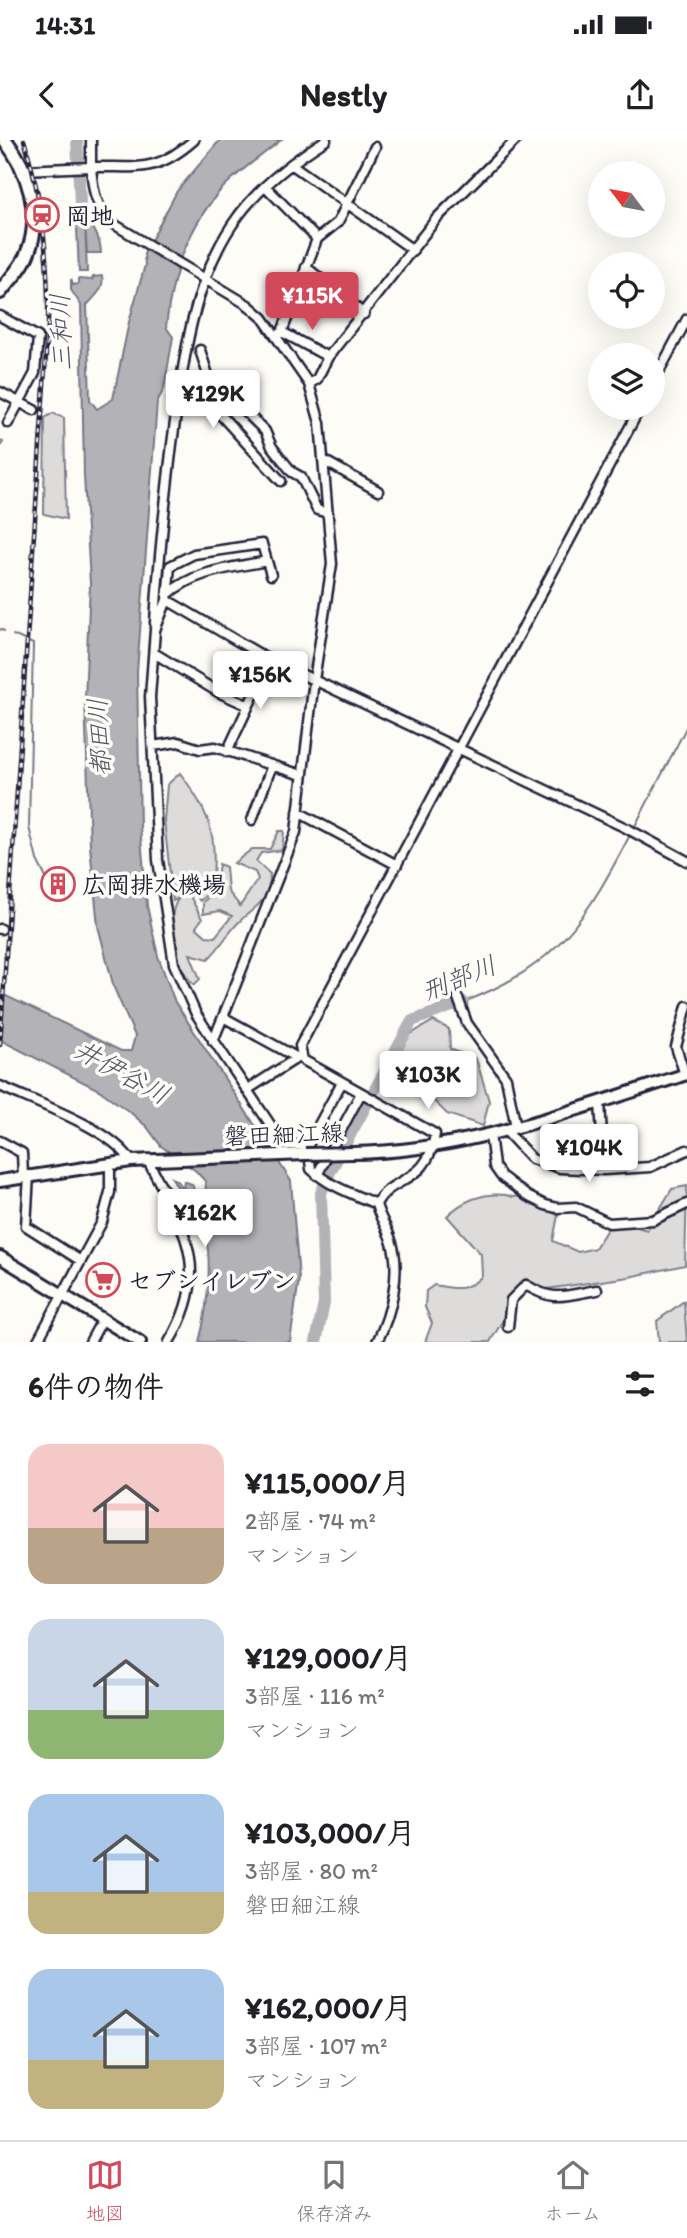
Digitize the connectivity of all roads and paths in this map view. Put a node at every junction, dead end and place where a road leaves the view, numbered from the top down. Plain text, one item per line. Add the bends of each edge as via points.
1 (5, 140) edge
2 (91, 140) edge
3 (194, 140) edge
4 (326, 140) edge
5 (516, 140) edge
6 (375, 147) dead end
7 (291, 164) junction
8 (88, 167) junction
9 (24, 170) junction
10 (265, 187) junction
11 (347, 205) junction
12 (317, 239) junction
13 (413, 250) junction
14 (306, 267) junction
15 (205, 279) junction
16 (0, 292) edge
17 (364, 314) junction
18 (0, 316) edge
19 (687, 319) edge
20 (279, 335) junction
21 (200, 349) dead end
22 (328, 357) junction
23 (665, 360) edge
24 (210, 376) junction
25 (309, 384) junction
26 (0, 392) edge
27 (19, 402) junction
28 (34, 410) dead end
29 (634, 420) edge
30 (8, 423) dead end
31 (280, 457) junction
32 (323, 460) junction
33 (268, 466) junction
34 (281, 481) dead end
35 (378, 491) dead end
36 (328, 513) junction
37 (267, 561) junction
38 (271, 575) dead end
39 (167, 598) junction
40 (155, 630) junction
41 (153, 653) junction
42 (270, 660) junction
43 (314, 680) junction
44 (247, 705) junction
45 (153, 746) junction
46 (459, 750) junction
47 (227, 752) junction
48 (272, 765) junction
49 (302, 775) junction
50 (298, 813) junction
51 (251, 820) dead end
52 (687, 861) edge
53 (397, 865) junction
54 (458, 998) dead end
55 (687, 1006) edge
56 (223, 1017) junction
57 (213, 1041) junction
58 (300, 1056) junction
59 (686, 1074) edge
60 (342, 1082) junction
61 (0, 1086) edge
62 (247, 1090) junction
63 (361, 1093) junction
64 (600, 1102) junction
65 (511, 1129) junction
66 (490, 1134) junction
67 (0, 1141) edge
68 (433, 1146) junction
69 (307, 1150) junction
70 (687, 1150) edge
71 (149, 1159) junction
72 (131, 1161) junction
73 (110, 1164) junction
74 (604, 1170) junction
75 (26, 1176) junction
76 (318, 1176) junction
77 (0, 1181) edge
78 (376, 1204) junction
79 (687, 1204) edge
80 (0, 1257) edge
81 (81, 1261) junction
82 (597, 1290) dead end
83 (63, 1294) junction
84 (103, 1318) junction
85 (508, 1327) dead end
86 (37, 1342) edge
87 (90, 1342) edge
88 (140, 1342) edge
89 (169, 1342) edge
90 (376, 1342) edge

1 - 9 highway
2 - 8 street
3 - 8 street via 156,165
4 - 7 street
5 - 13 street via 437,218
6 - 11 street
7 - 10 street
7 - 11 street
8 - 9 street
8 - 15 street via 99,209 112,223
9 - 16 highway via 31,194 32,240 20,267
10 - 12 street
10 - 15 street via 232,225
11 - 12 street via 338,222
11 - 13 street
12 - 14 street
13 - 17 street
14 - 17 street
14 - 20 street
15 - 20 street via 248,304
15 - 40 street via 178,402
17 - 22 street
18 - 27 street via 38,337 35,373
19 - 23 street
20 - 22 street
20 - 25 street
21 - 24 street
22 - 25 street via 317,379
24 - 31 street via 265,431
24 - 33 street via 197,389
25 - 32 street via 320,423
26 - 27 street
27 - 28 street
27 - 30 street
29 - 46 street
31 - 33 street
31 - 36 street via 301,477 317,510
32 - 35 street
32 - 36 street
33 - 34 street
36 - 43 street via 332,564
37 - 38 street
37 - 39 street via 203,574 180,583
37 - 39 street via 262,544 194,554 170,566
39 - 40 street
39 - 42 street
40 - 41 street
41 - 44 street
41 - 45 street
42 - 43 street
42 - 44 street
43 - 46 street
43 - 49 street
44 - 47 street
45 - 47 street via 178,742
45 - 57 street via 158,860 174,964 191,1006
46 - 52 street
46 - 53 street
47 - 48 street
48 - 49 street
48 - 51 street
49 - 50 street
50 - 53 street
50 - 56 street via 288,854
53 - 58 street via 304,1037
54 - 65 street via 461,1010 506,1079
55 - 59 street via 676,1046
56 - 57 street
56 - 58 street
57 - 62 street
58 - 60 street
58 - 62 street
59 - 64 main road, 磐田細江線
60 - 63 street
60 - 69 street
61 - 72 street via 107,1139
62 - 69 street via 284,1145
63 - 68 street via 431,1130
63 - 76 street
64 - 65 main road, 磐田細江線
64 - 74 street
65 - 66 main road, 磐田細江線
65 - 74 street via 540,1163
66 - 68 main road, 磐田細江線
66 - 79 street via 494,1166 500,1176 545,1205 576,1207 609,1223 653,1220
67 - 75 street via 22,1153
68 - 69 main road, 磐田細江線, bridge via 385,1153
68 - 78 street via 416,1176 387,1191
69 - 71 main road, 磐田細江線 via 282,1155
69 - 76 street via 311,1169
70 - 74 street via 650,1167
71 - 72 main road, 磐田細江線
71 - 89 street via 191,1251 186,1308
72 - 73 main road, 磐田細江線
73 - 75 main road, 磐田細江線
73 - 81 street via 108,1207
75 - 77 main road, 磐田細江線
75 - 81 street via 26,1226
76 - 78 street
78 - 90 street via 393,1243 394,1272 392,1299
80 - 83 main road
81 - 83 street
82 - 85 street via 553,1298 526,1285 511,1300
83 - 84 main road
83 - 86 street
84 - 87 street
84 - 88 main road

